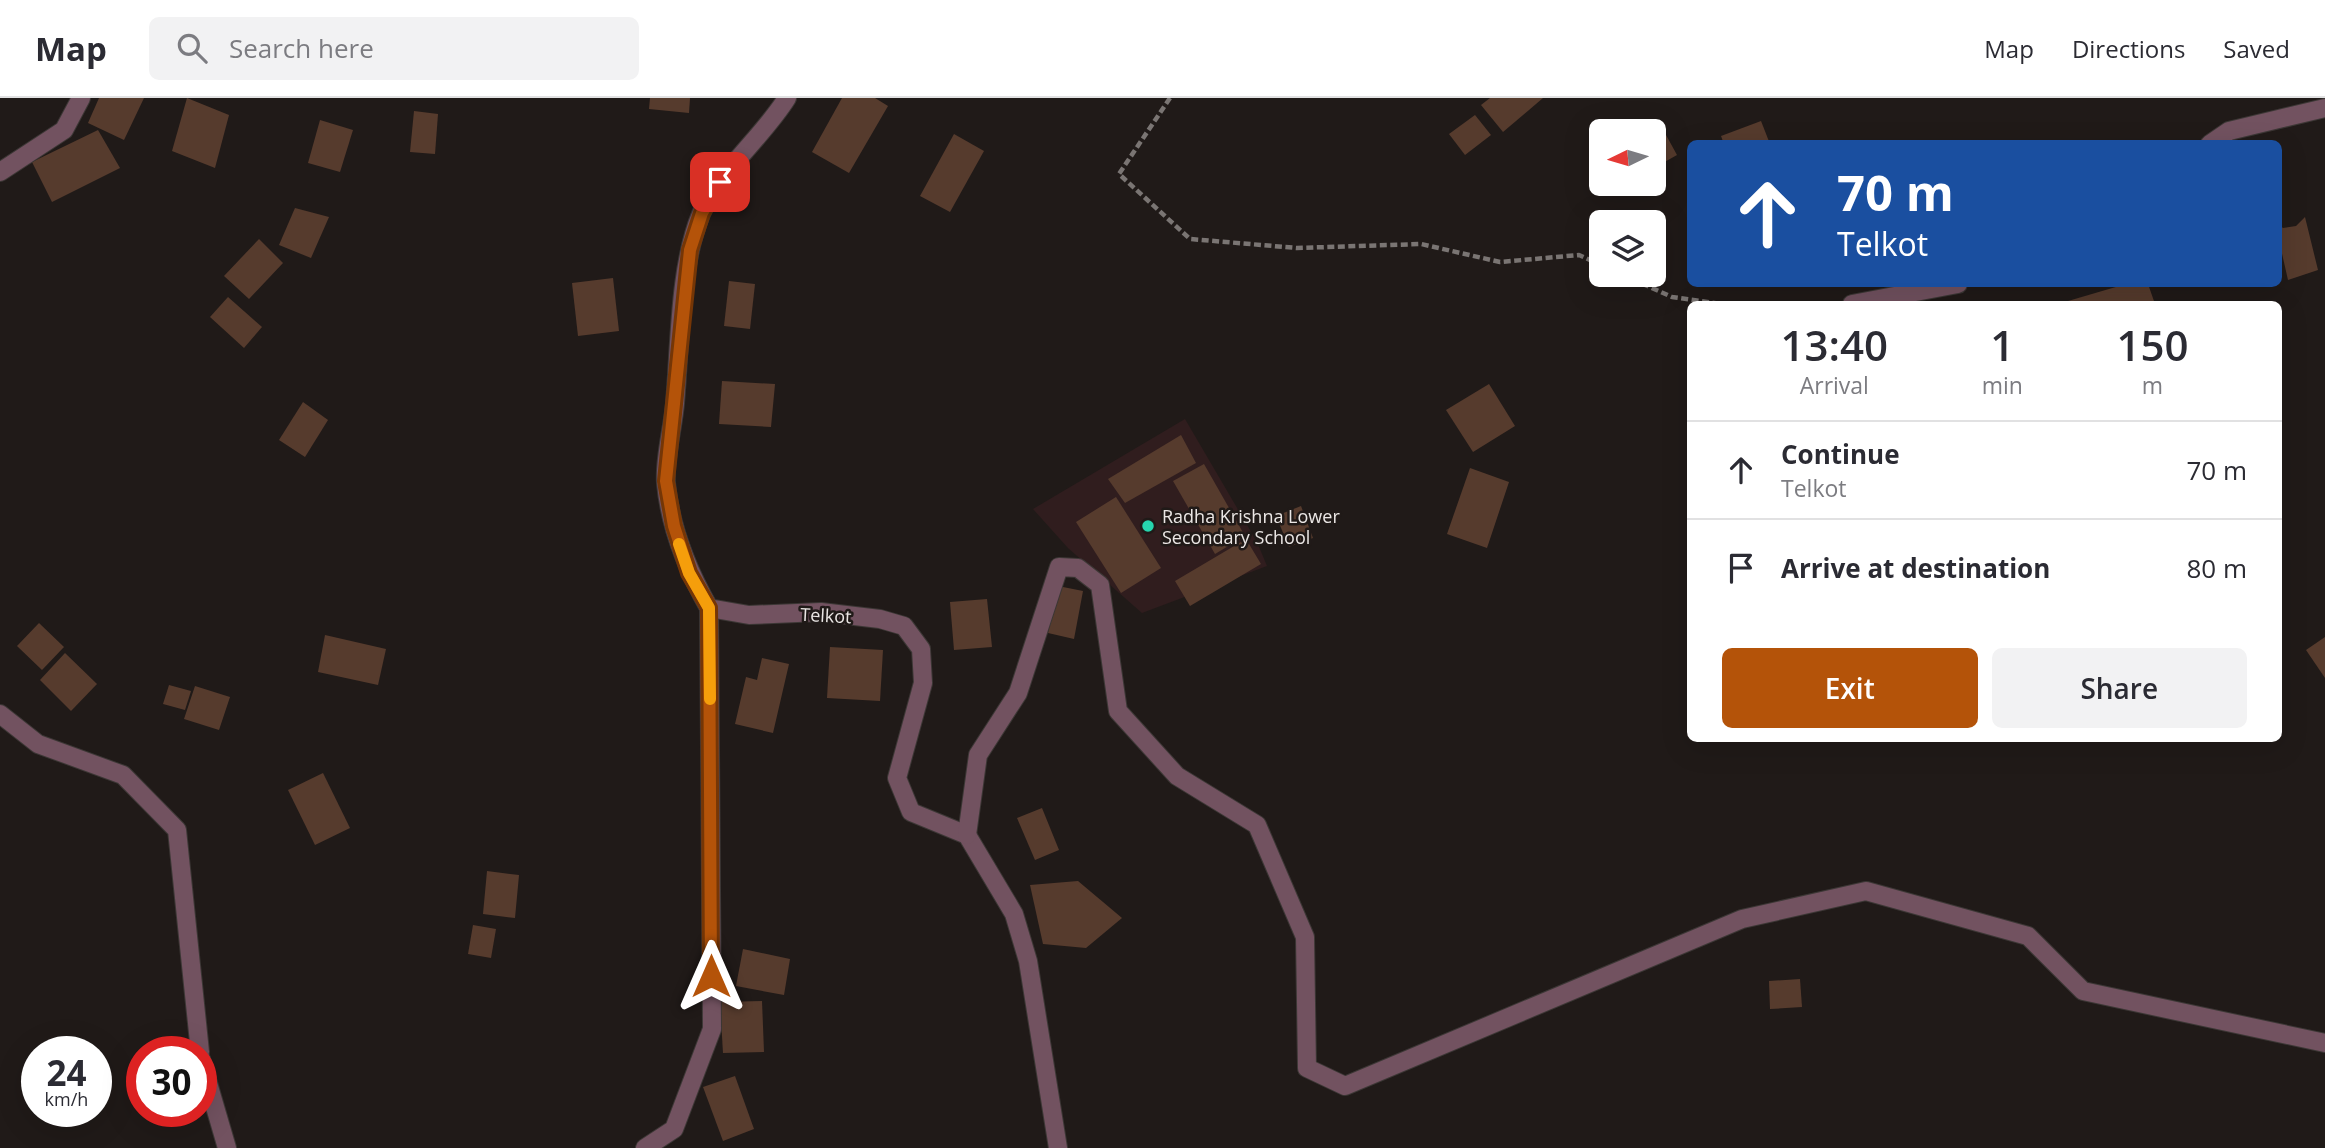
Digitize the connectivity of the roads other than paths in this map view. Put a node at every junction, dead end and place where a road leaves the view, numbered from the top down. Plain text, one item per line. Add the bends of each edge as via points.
1 (81, 98) edge
2 (787, 98) edge
3 (2325, 108) edge
4 (2216, 140) edge
5 (0, 172) edge
6 (1942, 287) edge
7 (1868, 301) edge
8 (709, 608) junction
9 (0, 713) edge
10 (967, 835) junction
11 (199, 1036) edge
12 (2325, 1043) edge
13 (217, 1114) edge
14 (227, 1148) edge
15 (645, 1148) edge
16 (1058, 1148) edge

1 - 5 street via 64,130
2 - 8 street via 720,182 702,213 690,250 666,481 689,573
3 - 4 street via 2229,131
6 - 7 street
8 - 10 street, Telkot via 748,615 821,612 904,626 921,649 923,683 897,778 911,813
8 - 15 street via 712,1029 674,1129
9 - 11 street via 38,744 123,775 177,830
10 - 12 street via 978,755 1018,693 1059,567 1078,568 1100,585 1118,711 1177,776 1258,825 1305,937 1307,1068 1345,1086 1742,919 1866,891 2028,936 2083,991
10 - 16 street via 1014,914 1028,961
13 - 14 street

